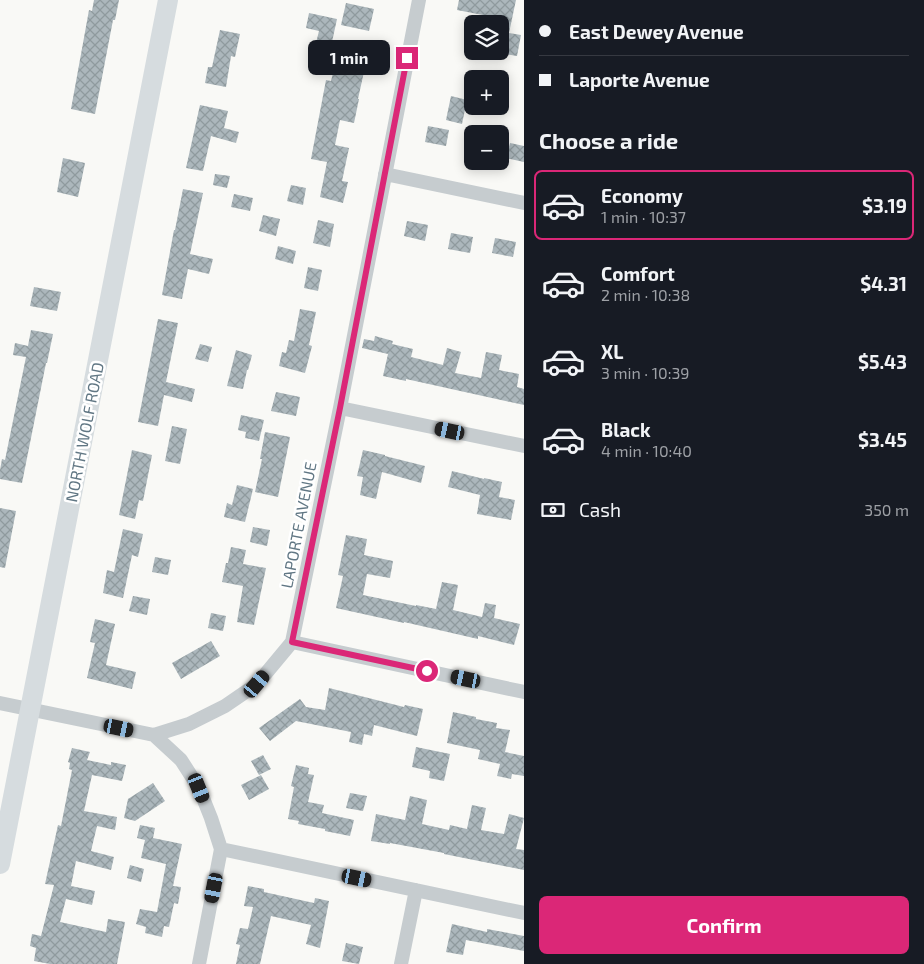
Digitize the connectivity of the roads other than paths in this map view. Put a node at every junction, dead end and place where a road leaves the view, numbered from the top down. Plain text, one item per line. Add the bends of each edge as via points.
1 (168, 0) edge
2 (419, 0) edge
3 (384, 174) junction
4 (524, 203) edge
5 (340, 408) junction
6 (524, 446) edge
7 (292, 642) junction
8 (524, 692) edge
9 (0, 703) edge
10 (31, 710) junction
11 (154, 735) junction
12 (221, 849) junction
13 (0, 864) edge
14 (416, 890) junction
15 (524, 913) edge
16 (199, 964) edge
17 (401, 964) edge

1 - 10 main road, NORTH WOLF ROAD
2 - 3 street, LAPORTE AVENUE
3 - 4 street
3 - 5 street, LAPORTE AVENUE
5 - 6 street
5 - 7 street, LAPORTE AVENUE
7 - 8 street
7 - 11 street, LAPORTE AVENUE via 257,684 225,706 189,724
9 - 10 street
10 - 11 street
10 - 13 main road, NORTH WOLF ROAD
11 - 12 street via 181,760 199,788
12 - 14 street
12 - 16 street
14 - 15 street
14 - 17 street

